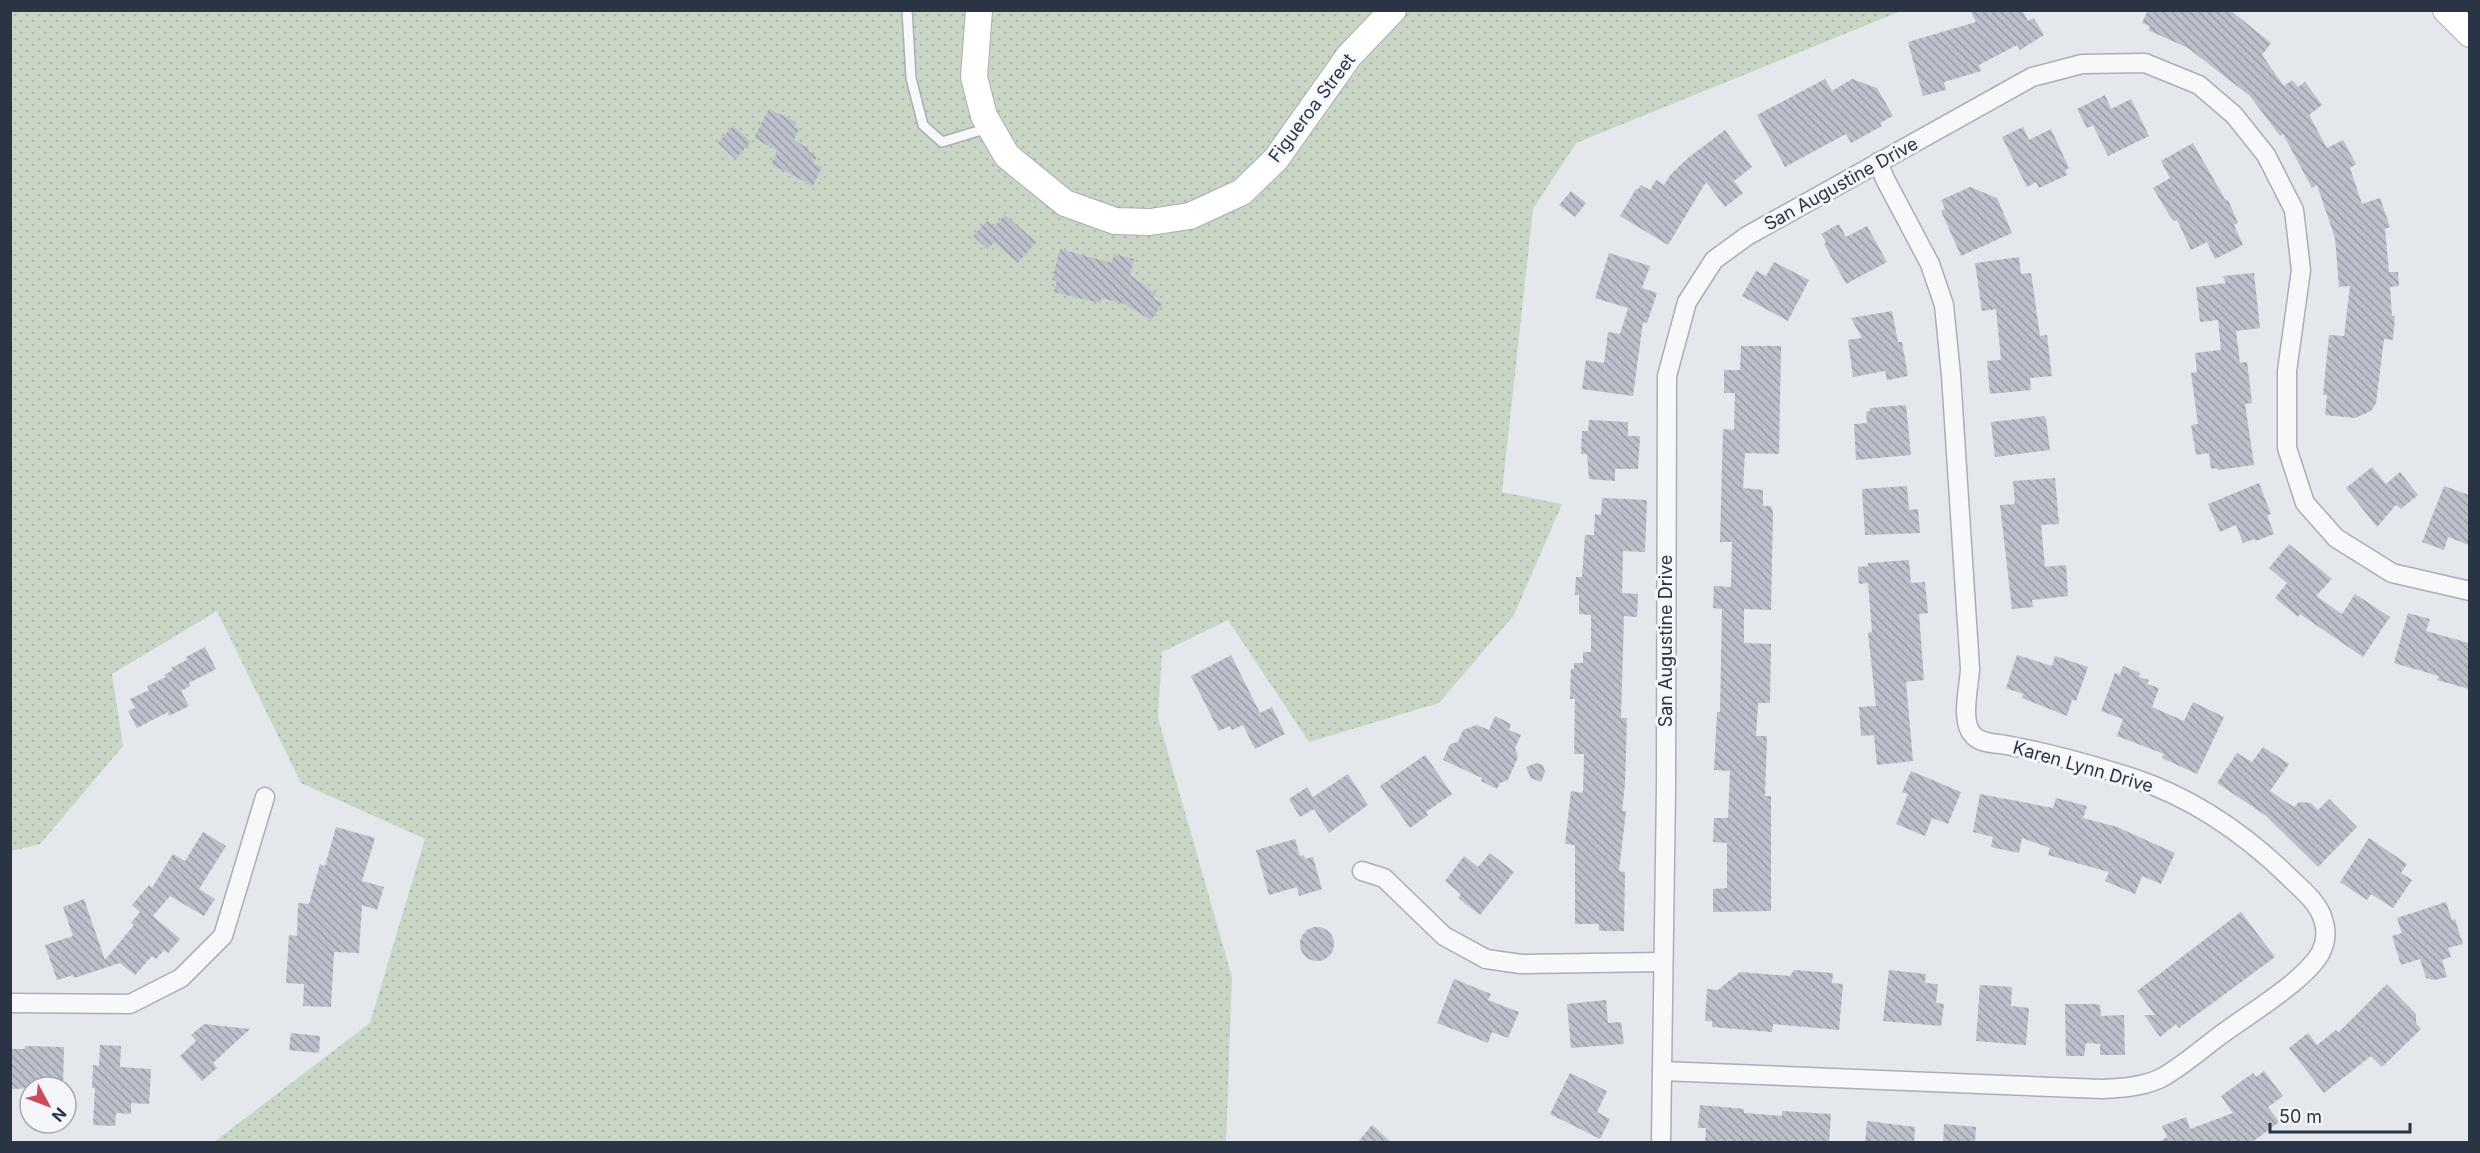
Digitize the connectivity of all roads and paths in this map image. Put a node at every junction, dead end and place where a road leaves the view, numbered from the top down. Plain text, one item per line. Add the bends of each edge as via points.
1 (906, 10) edge
2 (979, 10) edge
3 (1393, 10) edge
4 (990, 127) junction
5 (1878, 162) junction
6 (2469, 591) edge
7 (266, 796) dead end
8 (1362, 871) dead end
9 (1663, 962) junction
10 (10, 1003) edge
11 (1662, 1071) junction
12 (1661, 1143) edge

1 - 4 lane via 910,78 923,125 942,142
2 - 4 street, Figueroa Street via 974,77
3 - 4 street, Figueroa Street via 1349,56 1276,159 1242,192 1190,216 1150,222 1115,221 1065,203 1007,156
5 - 6 street, San Augustine Drive via 2032,77 2082,64 2145,63 2199,85 2234,115 2266,155 2294,210 2301,270 2287,371 2287,448 2305,503 2336,538 2392,573
5 - 9 street, San Augustine Drive via 1748,236 1714,260 1687,302 1676,336 1667,376
5 - 11 street, Karen Lynn Drive via 1930,264 1944,305 1970,669 1965,717 1968,728 1984,742 2030,749 2135,779 2204,810 2271,860 2314,902 2323,918 2326,937 2319,954 2284,989 2160,1078 2131,1087
7 - 10 street via 223,936 181,978 130,1004
8 - 9 street via 1384,879 1444,936 1486,959 1521,964
9 - 11 street, San Augustine Drive
11 - 12 street, San Augustine Drive

